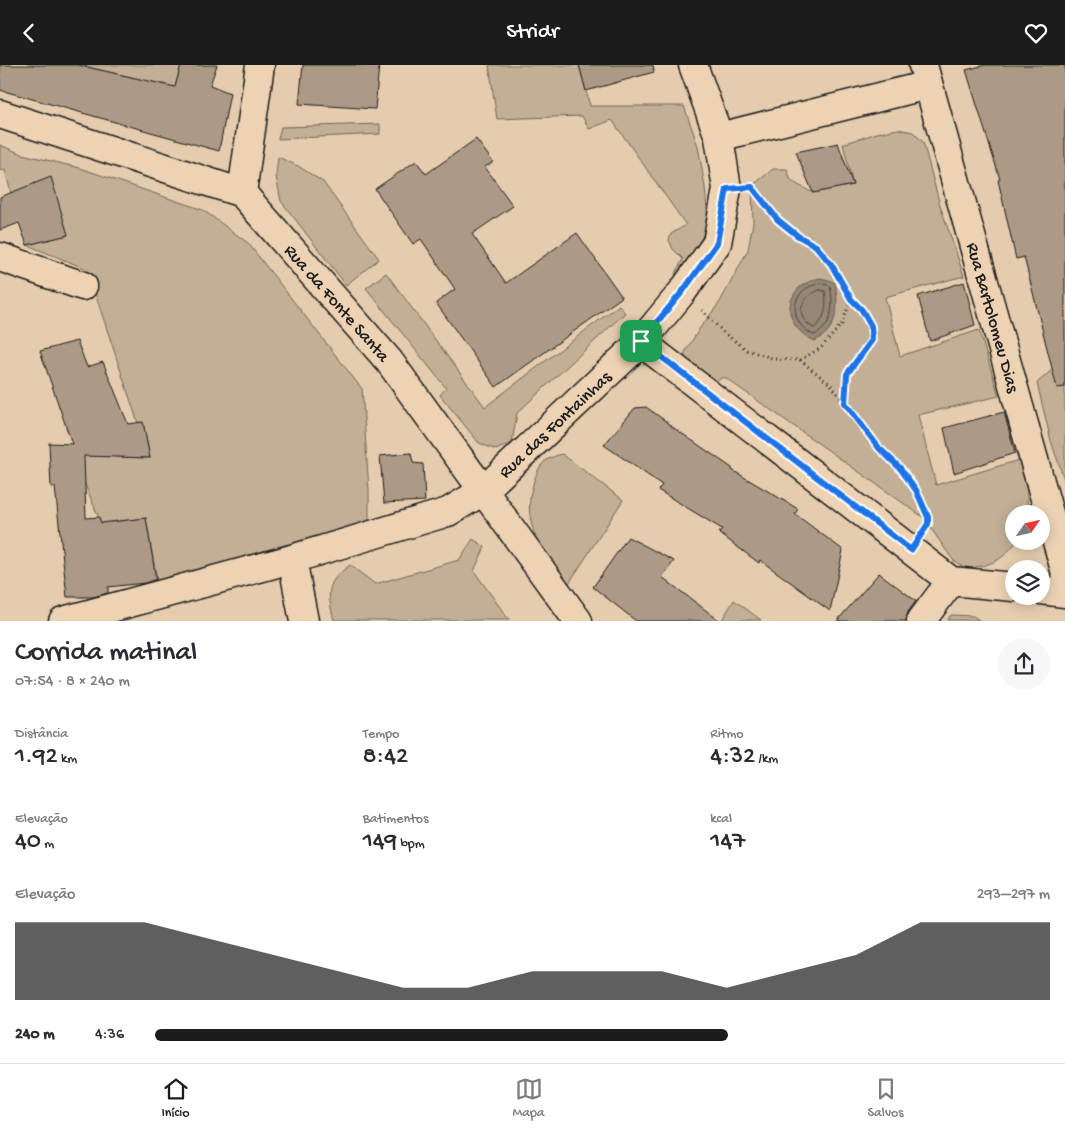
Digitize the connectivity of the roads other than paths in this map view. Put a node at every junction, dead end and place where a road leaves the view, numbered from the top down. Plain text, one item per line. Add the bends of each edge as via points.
1 (260, 65) edge
2 (693, 65) edge
3 (925, 75) edge
4 (0, 114) edge
5 (719, 137) junction
6 (242, 193) junction
7 (0, 257) edge
8 (83, 286) dead end
9 (641, 341) junction
10 (483, 491) junction
11 (292, 559) junction
12 (1065, 570) edge
13 (951, 581) junction
14 (1005, 586) edge
15 (1050, 591) edge
16 (1065, 593) edge
17 (63, 621) edge
18 (304, 621) edge
19 (578, 621) edge
20 (922, 621) edge

1 - 6 street
2 - 5 street, Rua das Fontainhas
3 - 5 street
3 - 12 street, Rua Bartolomeu Dias
4 - 6 street
5 - 9 street, Rua das Fontainhas via 727,189 717,243 683,291
6 - 10 street, Rua da Fonte Santa via 389,361
7 - 8 street
9 - 10 street, Rua das Fontainhas
9 - 13 street
10 - 11 street, Rua das Fontainhas via 448,512
10 - 19 street, Rua da Fonte Santa
11 - 17 street, Rua das Fontainhas
11 - 18 street
13 - 14 street
13 - 20 street
15 - 16 street

